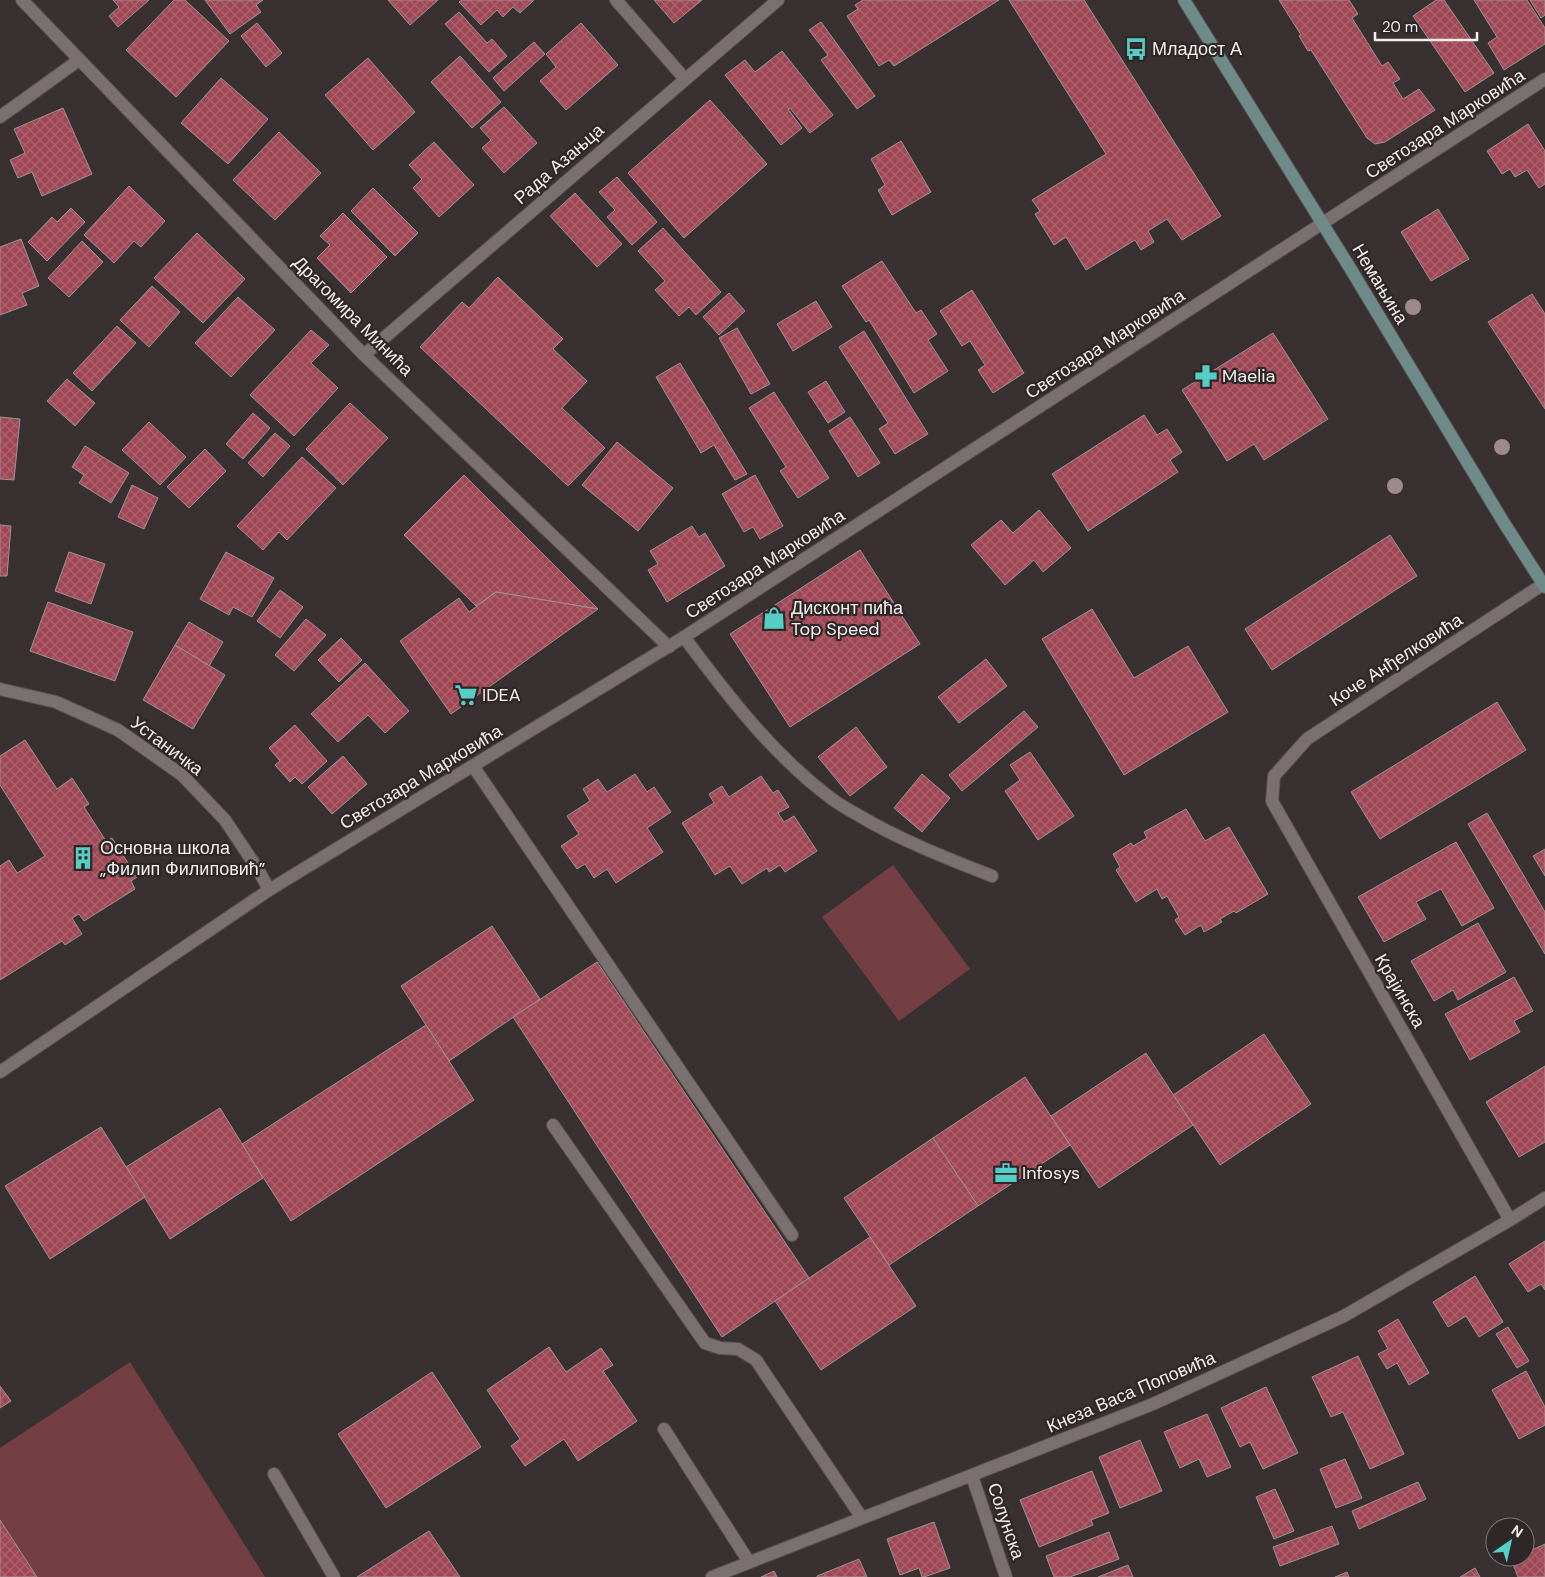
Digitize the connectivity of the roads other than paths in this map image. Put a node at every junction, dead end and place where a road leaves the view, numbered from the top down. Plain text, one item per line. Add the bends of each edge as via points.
1 (22, 0) edge
2 (616, 0) edge
3 (778, 0) edge
4 (1184, 0) edge
5 (79, 60) junction
6 (685, 79) junction
7 (1545, 80) edge
8 (0, 117) edge
9 (1322, 224) junction
10 (364, 355) junction
11 (1544, 585) edge
12 (684, 637) junction
13 (669, 647) junction
14 (0, 689) edge
15 (473, 766) junction
16 (1274, 776) joint
17 (992, 876) dead end
18 (269, 890) junction
19 (0, 1072) edge
20 (553, 1125) dead end
21 (1545, 1198) edge
22 (1510, 1220) junction
23 (792, 1236) dead end
24 (664, 1429) dead end
25 (274, 1474) dead end
26 (972, 1476) junction
27 (862, 1518) junction
28 (749, 1562) junction
29 (334, 1577) edge
30 (712, 1577) edge
31 (1006, 1577) edge

1 - 5 street, Драгомира Минића
2 - 6 street
3 - 6 street, Рада Азањца
4 - 9 street, Немањина
5 - 8 street
5 - 10 street, Драгомира Минића
6 - 10 street, Рада Азањца
7 - 9 street, Светозара Марковића
9 - 11 street, Немањина
9 - 12 street, Светозара Марковића
10 - 13 street, Драгомира Минића
11 - 16 street, Коче Анђелковића via 1307,739
12 - 13 street, Светозара Марковића
12 - 17 street via 757,730 833,800 878,827
13 - 15 street, Светозара Марковића
14 - 18 street, Устаничка via 56,702 118,730 182,775 225,820
15 - 18 street, Светозара Марковића
15 - 23 street
16 - 22 street, Крајинска via 1272,801
18 - 19 street, Светозара Марковића
20 - 27 street via 705,1343 738,1349 756,1360
21 - 22 street, Кнеза Васа Поповића
22 - 26 street, Кнеза Васа Поповића via 1344,1316 1153,1404
24 - 28 street
25 - 29 street
26 - 27 street, Кнеза Васа Поповића
26 - 31 street, Солунска
27 - 28 street, Кнеза Васа Поповића
28 - 30 street, Кнеза Васа Поповића

